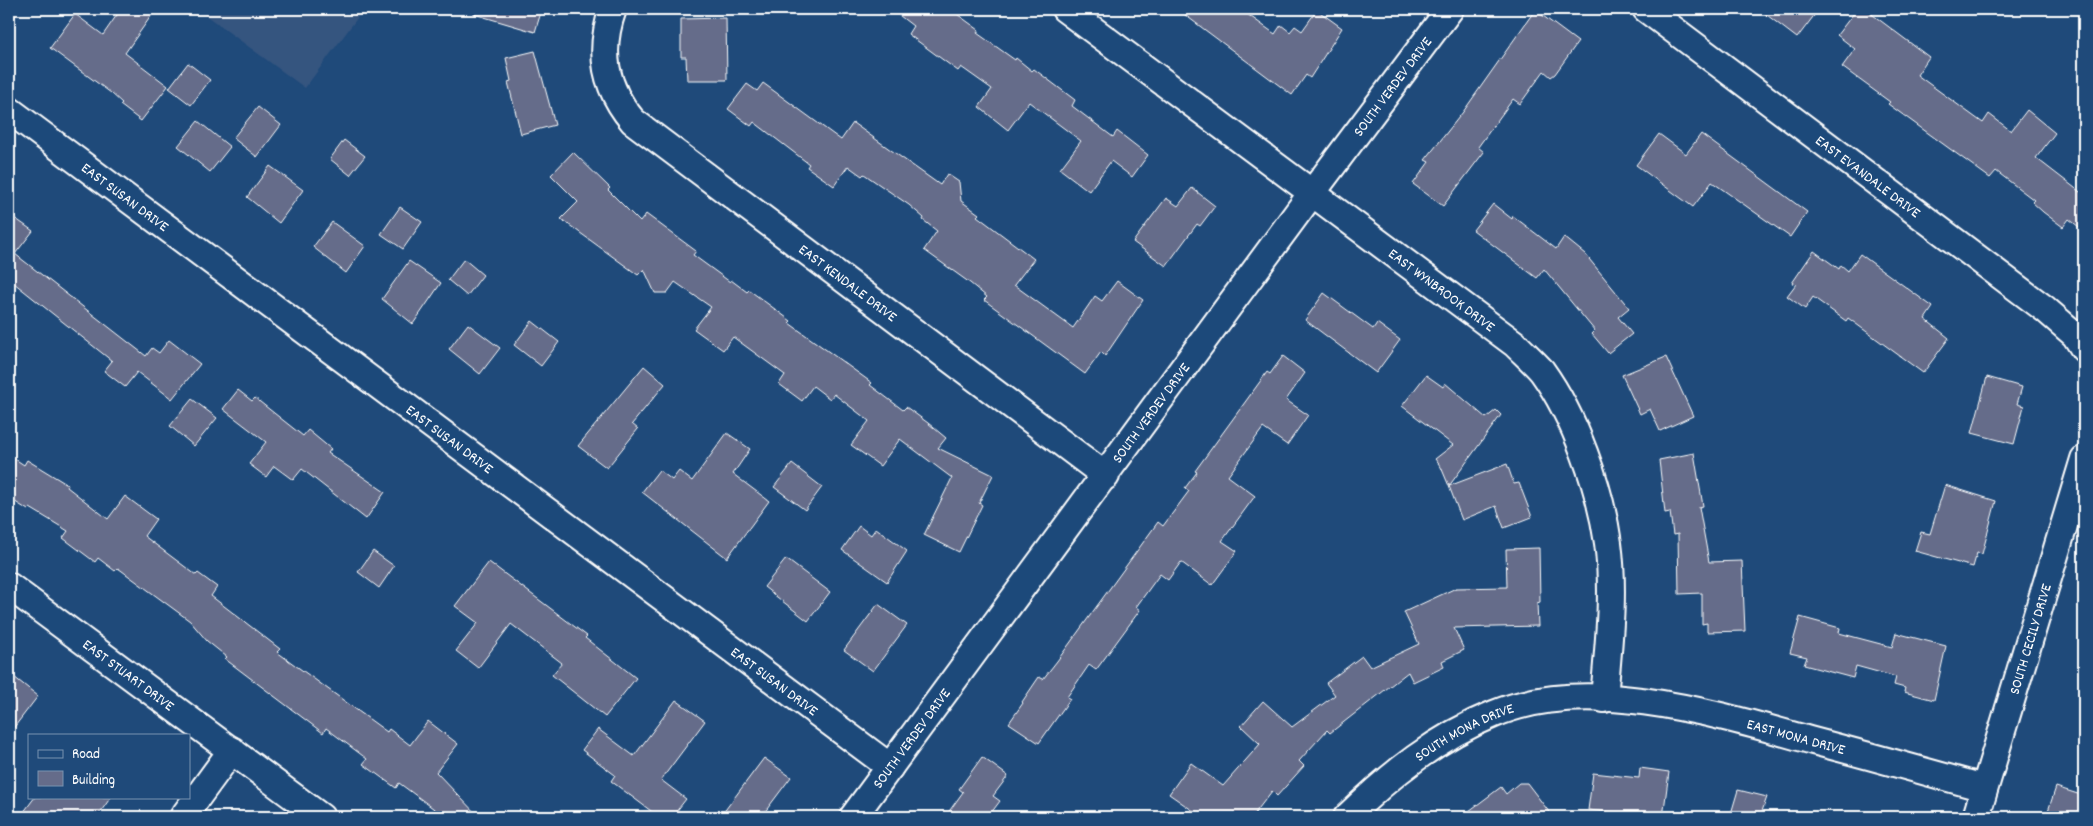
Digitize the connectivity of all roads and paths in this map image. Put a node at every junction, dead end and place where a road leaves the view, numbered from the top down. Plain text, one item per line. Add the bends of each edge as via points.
1 (613, 9) edge
2 (1065, 9) edge
3 (1450, 9) edge
4 (1646, 9) edge
5 (9, 110) edge
6 (1312, 193) junction
7 (2084, 349) edge
8 (2084, 459) edge
9 (1106, 476) junction
10 (9, 586) edge
11 (1604, 699) junction
12 (232, 750) junction
13 (890, 767) junction
14 (1984, 788) junction
15 (183, 817) edge
16 (321, 817) edge
17 (853, 817) edge
18 (1347, 817) edge
19 (1976, 817) edge

1 - 9 street, EAST KENDALE DRIVE via 605,38 607,76 623,110 644,132
2 - 6 street, EAST WYNBROOK DRIVE
3 - 6 street, SOUTH VERDEV DRIVE
4 - 7 street, EAST EVANDALE DRIVE via 2045,309 2075,335
5 - 13 street, EAST SUSAN DRIVE
6 - 9 street, SOUTH VERDEV DRIVE
6 - 11 street, EAST WYNBROOK DRIVE via 1516,344 1541,371 1570,421 1596,488 1608,544 1610,614
8 - 14 street, SOUTH CECILY DRIVE
9 - 13 street, SOUTH VERDEV DRIVE
10 - 12 street, EAST STUART DRIVE
11 - 14 street, EAST MONA DRIVE via 1658,702 1721,715
11 - 18 street, SOUTH MONA DRIVE via 1560,699 1495,713 1434,745 1394,773
12 - 15 street
12 - 16 street, EAST STUART DRIVE
13 - 17 street, SOUTH VERDEV DRIVE
14 - 19 street, SOUTH CECILY DRIVE

